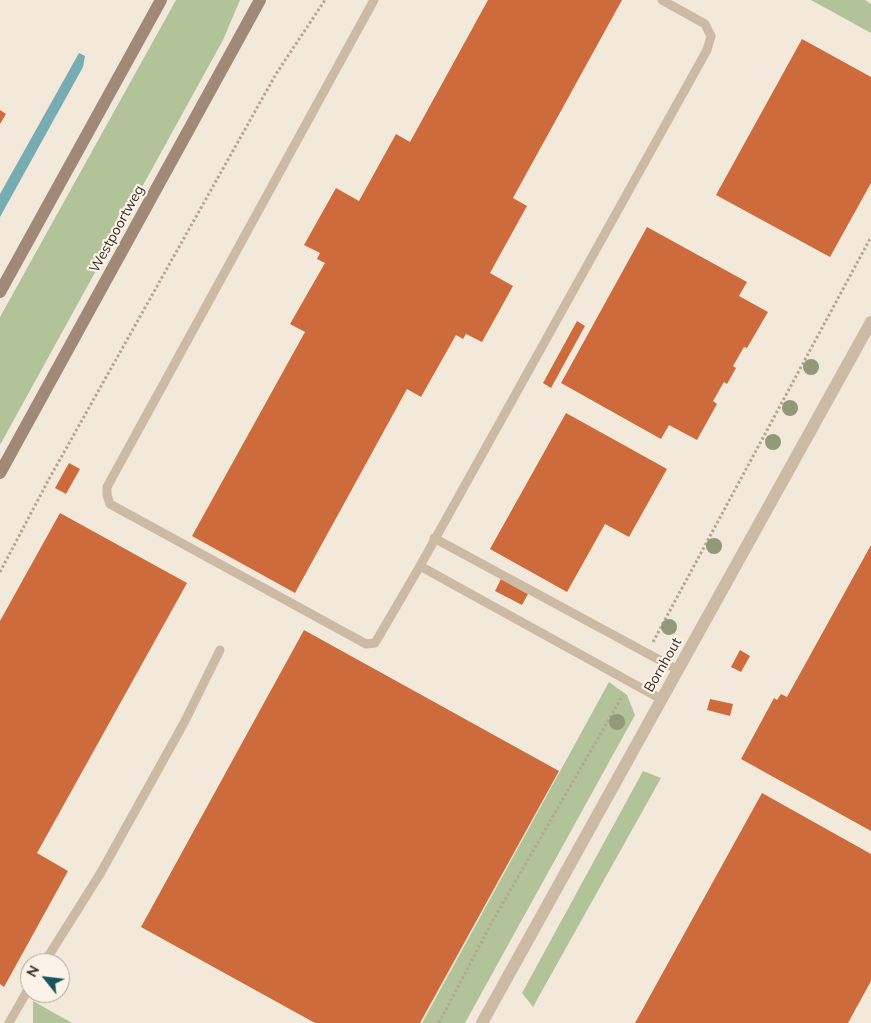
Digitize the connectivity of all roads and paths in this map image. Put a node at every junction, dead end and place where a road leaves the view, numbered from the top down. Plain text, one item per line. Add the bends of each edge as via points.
1 (161, 0) edge
2 (260, 0) edge
3 (325, 0) edge
4 (374, 0) edge
5 (662, 0) edge
6 (871, 237) edge
7 (0, 292) edge
8 (871, 322) edge
9 (0, 473) edge
10 (434, 538) junction
11 (420, 566) junction
12 (0, 572) edge
13 (220, 650) dead end
14 (647, 653) junction
15 (678, 670) junction
16 (631, 682) junction
17 (661, 699) junction
18 (50, 953) edge
19 (20, 1003) edge
20 (9, 1023) edge
21 (439, 1023) edge
22 (482, 1023) edge

1 - 7 main road
2 - 9 main road, Westpoortweg
3 - 12 path via 276,74 48,479
4 - 11 lane via 107,487 107,495 110,504 366,644 375,643
5 - 10 lane via 705,24 711,36 707,50
6 - 14 path
8 - 15 street, Bornhout
10 - 11 lane
10 - 14 lane
11 - 16 lane
13 - 18 lane via 185,721 100,874
14 - 15 lane
15 - 17 street, Bornhout
16 - 17 lane
16 - 21 path via 492,922
17 - 22 street, Bornhout
19 - 20 lane

